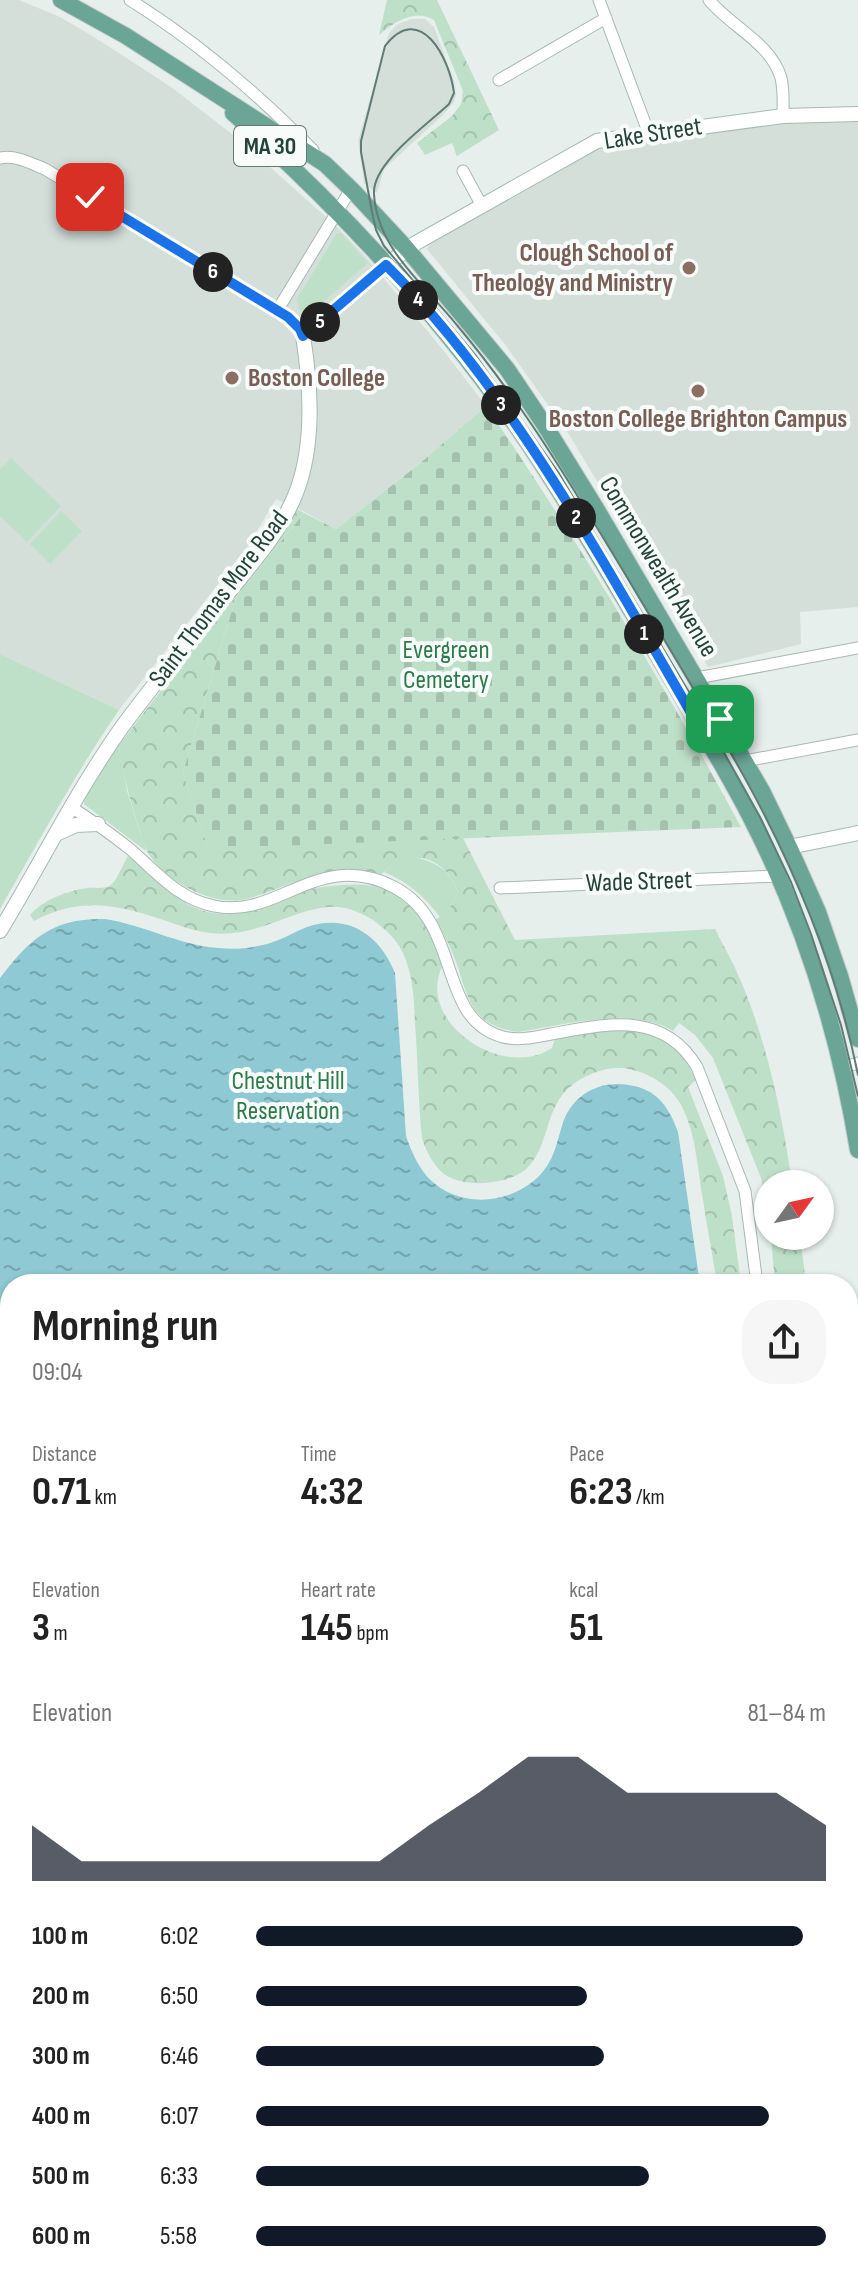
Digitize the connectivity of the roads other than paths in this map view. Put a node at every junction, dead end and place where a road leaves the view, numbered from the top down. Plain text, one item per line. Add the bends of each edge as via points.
1 (61, 0) edge
2 (130, 0) edge
3 (599, 0) edge
4 (709, 0) edge
5 (606, 18) junction
6 (499, 80) dead end
7 (200, 85) junction
8 (858, 114) edge
9 (783, 116) junction
10 (649, 134) junction
11 (0, 158) edge
12 (333, 170) junction
13 (463, 171) dead end
14 (351, 189) junction
15 (482, 206) junction
16 (338, 211) junction
17 (407, 249) junction
18 (386, 265) junction
19 (277, 311) junction
20 (303, 336) junction
21 (858, 648) edge
22 (697, 678) junction
23 (720, 719) junction
24 (701, 730) junction
25 (858, 740) edge
26 (745, 761) junction
27 (71, 807) junction
28 (98, 824) junction
29 (858, 833) edge
30 (55, 834) junction
31 (789, 847) junction
32 (778, 876) junction
33 (500, 888) dead end
34 (0, 931) edge
35 (858, 1039) edge
36 (850, 1066) edge
37 (858, 1150) edge
38 (756, 1274) edge

1 - 7 main road, Commonwealth Avenue / MA 30
2 - 12 street, Commonwealth Avenue via 202,51
3 - 5 street
4 - 9 street via 777,67
5 - 6 street
5 - 10 street
7 - 12 main road, Commonwealth Avenue / MA 30
7 - 16 main road, Commonwealth Avenue / MA 30
8 - 9 main road, Lake Street
9 - 10 main road, Lake Street
10 - 15 main road, Lake Street via 587,145
11 - 19 street via 45,169
12 - 14 main road, Commonwealth Avenue / MA 30
13 - 15 street
14 - 16 street
14 - 17 main road, Commonwealth Avenue / MA 30
15 - 17 main road, Lake Street
16 - 18 main road, Commonwealth Avenue / MA 30
16 - 19 street
17 - 18 main road, Lake Street
17 - 22 main road, Commonwealth Avenue / MA 30 via 526,397
18 - 20 main road
18 - 24 main road, Commonwealth Avenue / MA 30 via 474,368 532,450
19 - 20 street
20 - 27 main road, Saint Thomas More Road via 310,404 307,447 288,510 263,550 133,713
21 - 22 street
22 - 23 main road, Commonwealth Avenue / MA 30
23 - 24 main road
23 - 26 main road, Commonwealth Avenue / MA 30
24 - 32 main road, Commonwealth Avenue / MA 30
25 - 26 street
26 - 31 main road, Commonwealth Avenue / MA 30
27 - 28 street
27 - 30 main road, Saint Thomas More Road
28 - 30 main road via 76,825
28 - 38 street via 176,890 216,907 247,906 335,875 366,877 394,887 431,923 466,1010 492,1033 525,1038 625,1024 675,1040 697,1067 741,1179
29 - 31 main road
30 - 34 main road, Saint Thomas More Road
31 - 35 main road, Commonwealth Avenue / MA 30 via 829,944
32 - 33 street, Wade Street
32 - 36 main road, Commonwealth Avenue / MA 30
36 - 37 main road, Commonwealth Avenue / MA 30

